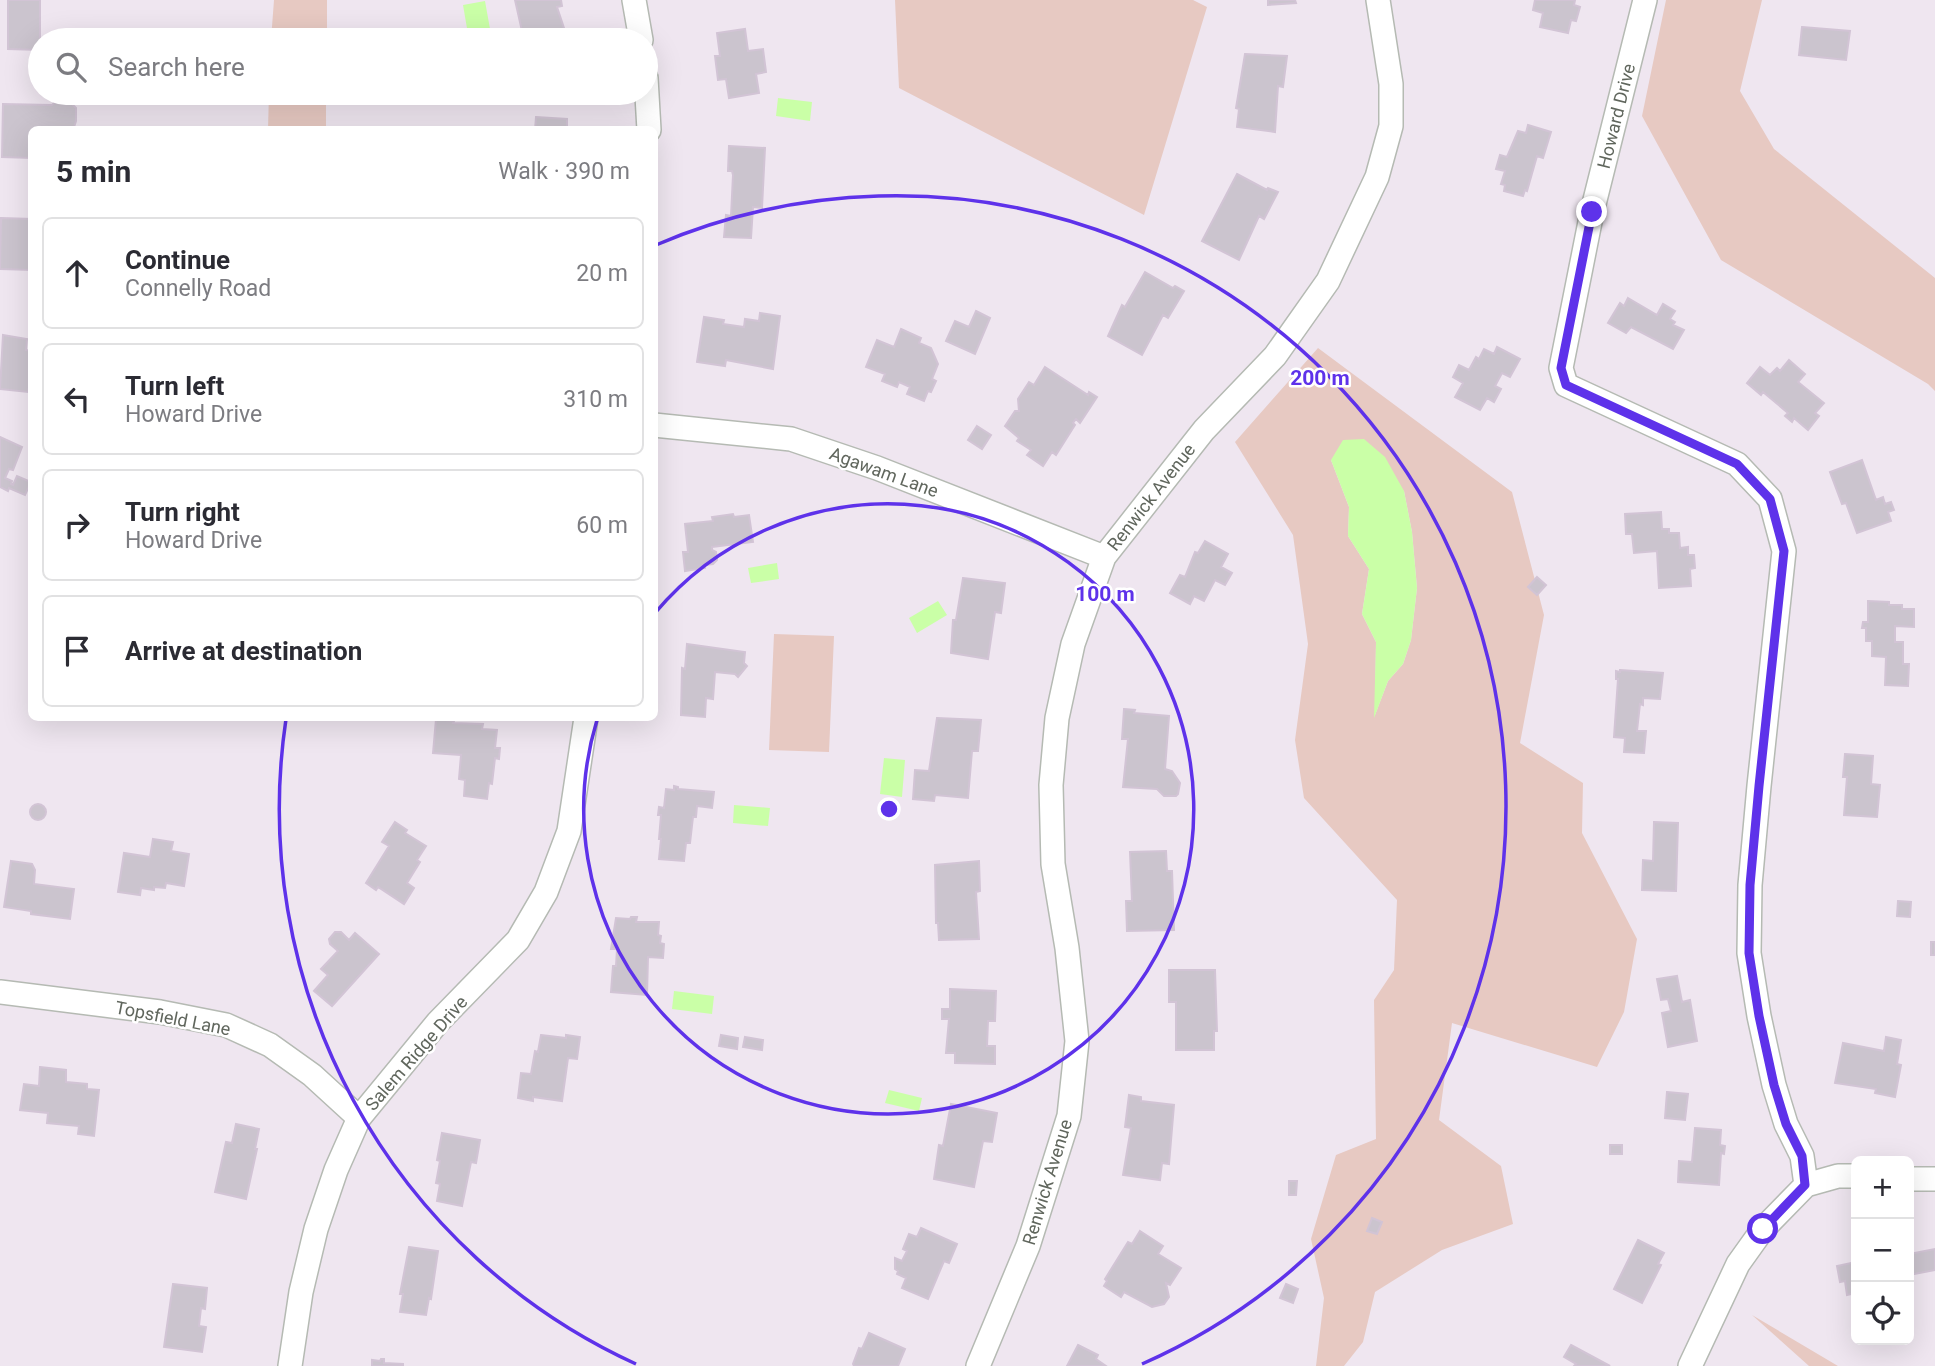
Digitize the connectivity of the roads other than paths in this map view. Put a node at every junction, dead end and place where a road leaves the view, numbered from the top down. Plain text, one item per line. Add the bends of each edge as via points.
1 (634, 0) edge
2 (1378, 0) edge
3 (1645, 0) edge
4 (639, 28) edge
5 (648, 105) edge
6 (649, 126) edge
7 (658, 425) edge
8 (1104, 556) junction
9 (586, 721) edge
10 (0, 992) edge
11 (359, 1118) junction
12 (1851, 1176) edge
13 (1914, 1179) edge
14 (1935, 1180) edge
15 (1805, 1185) junction
16 (290, 1366) edge
17 (978, 1366) edge
18 (1690, 1366) edge

1 - 4 street
2 - 8 street, Renwick Avenue via 1391,84 1391,126 1377,177 1328,281 1275,356 1204,430
3 - 15 street, Howard Drive via 1592,212 1561,368 1566,385 1737,464 1770,499 1784,551 1750,885 1749,953 1774,1085 1802,1156
5 - 6 street
7 - 8 street, Agawam Lane via 791,439
8 - 17 street, Renwick Avenue via 1073,644 1057,718 1051,785 1054,864 1077,1041 1069,1116 1028,1246
9 - 11 street, Salem Ridge Drive via 569,831 545,892 518,940 438,1022
10 - 11 street, Topsfield Lane via 121,1006 226,1025 270,1045
11 - 16 street, Salem Ridge Drive via 316,1229
12 - 15 street
13 - 14 street
15 - 18 street via 1763,1229 1738,1264

